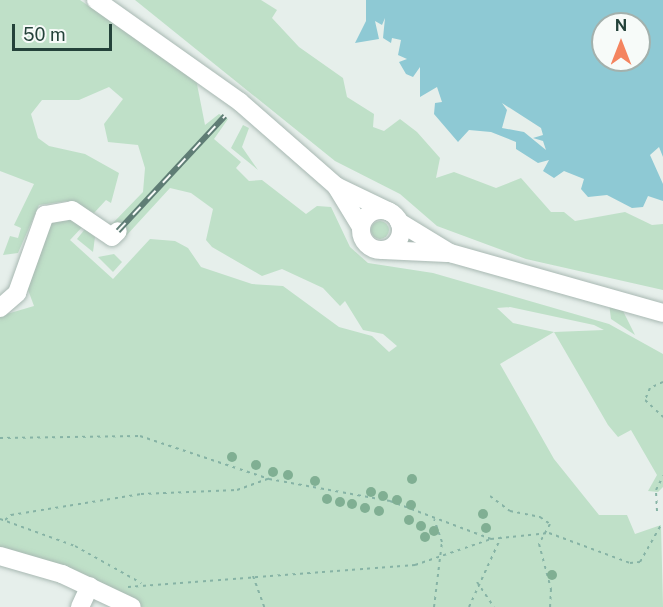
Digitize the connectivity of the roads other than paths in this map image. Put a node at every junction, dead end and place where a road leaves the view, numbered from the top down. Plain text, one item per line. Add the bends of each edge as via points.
1 (96, 0) edge
2 (336, 186) junction
3 (395, 217) junction
4 (361, 227) junction
5 (118, 231) dead end
6 (382, 250) junction
7 (450, 253) junction
8 (0, 308) edge
9 (663, 313) edge
10 (0, 556) edge
11 (90, 585) junction
12 (124, 605) edge
13 (80, 607) edge

1 - 2 street via 240,102
2 - 3 street
2 - 4 street
3 - 4 street via 371,212
3 - 6 street via 398,240
3 - 7 street
4 - 6 street via 366,244
5 - 8 street via 112,237 72,210 45,215 17,293
6 - 7 street
7 - 9 street
10 - 11 street
11 - 12 street
11 - 13 street

